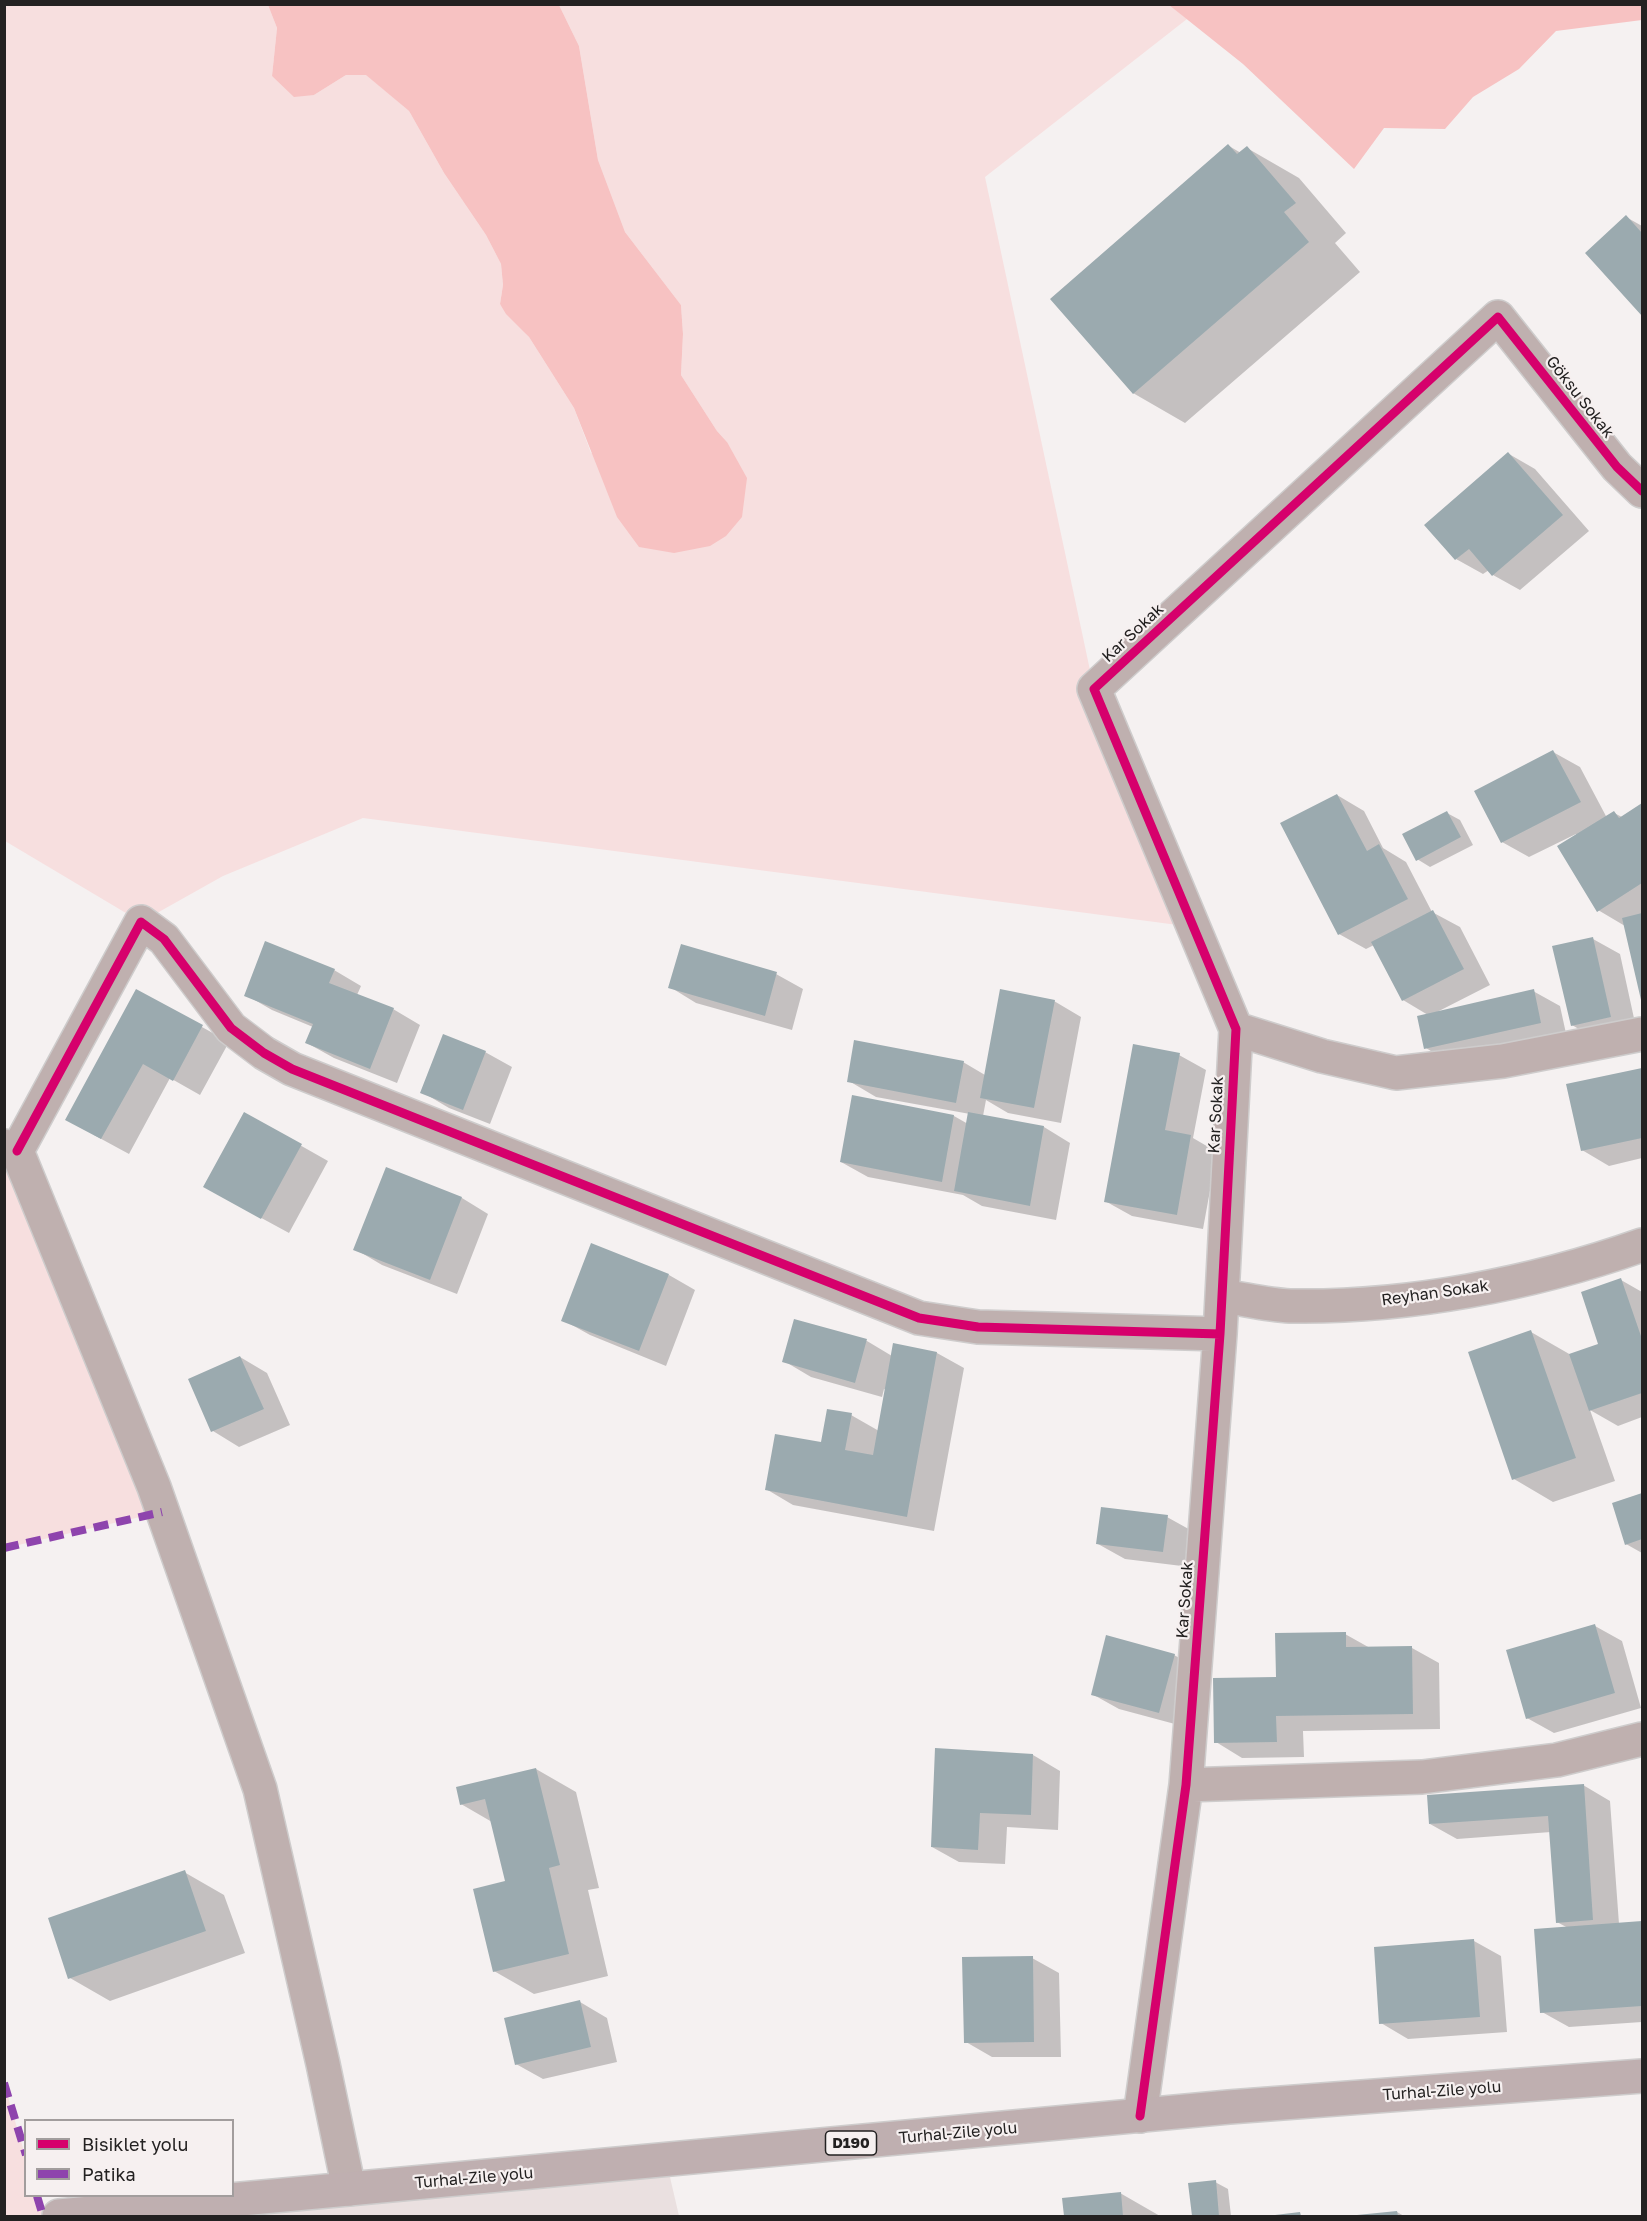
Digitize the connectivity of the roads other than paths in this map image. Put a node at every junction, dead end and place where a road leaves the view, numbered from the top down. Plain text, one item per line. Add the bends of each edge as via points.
1 (1498, 317) joint
2 (1642, 491) edge
3 (1236, 1029) junction
4 (1642, 1034) edge
5 (10, 1149) edge
6 (1642, 1245) edge
7 (1222, 1296) junction
8 (1220, 1334) junction
9 (1642, 1739) edge
10 (1186, 1785) junction
11 (1642, 2078) edge
12 (1140, 2116) junction
13 (349, 2189) junction
14 (59, 2217) edge

1 - 2 street, Göksu Sokak via 1617,467
1 - 3 street, Kar Sokak via 1094,689
3 - 4 street via 1322,1056 1396,1073 1503,1061
3 - 7 street, Kar Sokak
5 - 8 street via 141,922 164,939 231,1028 292,1069 919,1318 978,1327
5 - 13 street via 154,1487 260,1789
6 - 7 street, Reyhan Sokak via 1590,1263 1423,1298 1288,1306
7 - 8 street, Kar Sokak
8 - 10 street, Kar Sokak
9 - 10 street via 1557,1760 1422,1777
10 - 12 street, Kar Sokak
11 - 12 main road, Turhal-Zile yolu / D190
12 - 13 main road, Turhal-Zile yolu / D190
13 - 14 main road, Turhal-Zile yolu / D190

